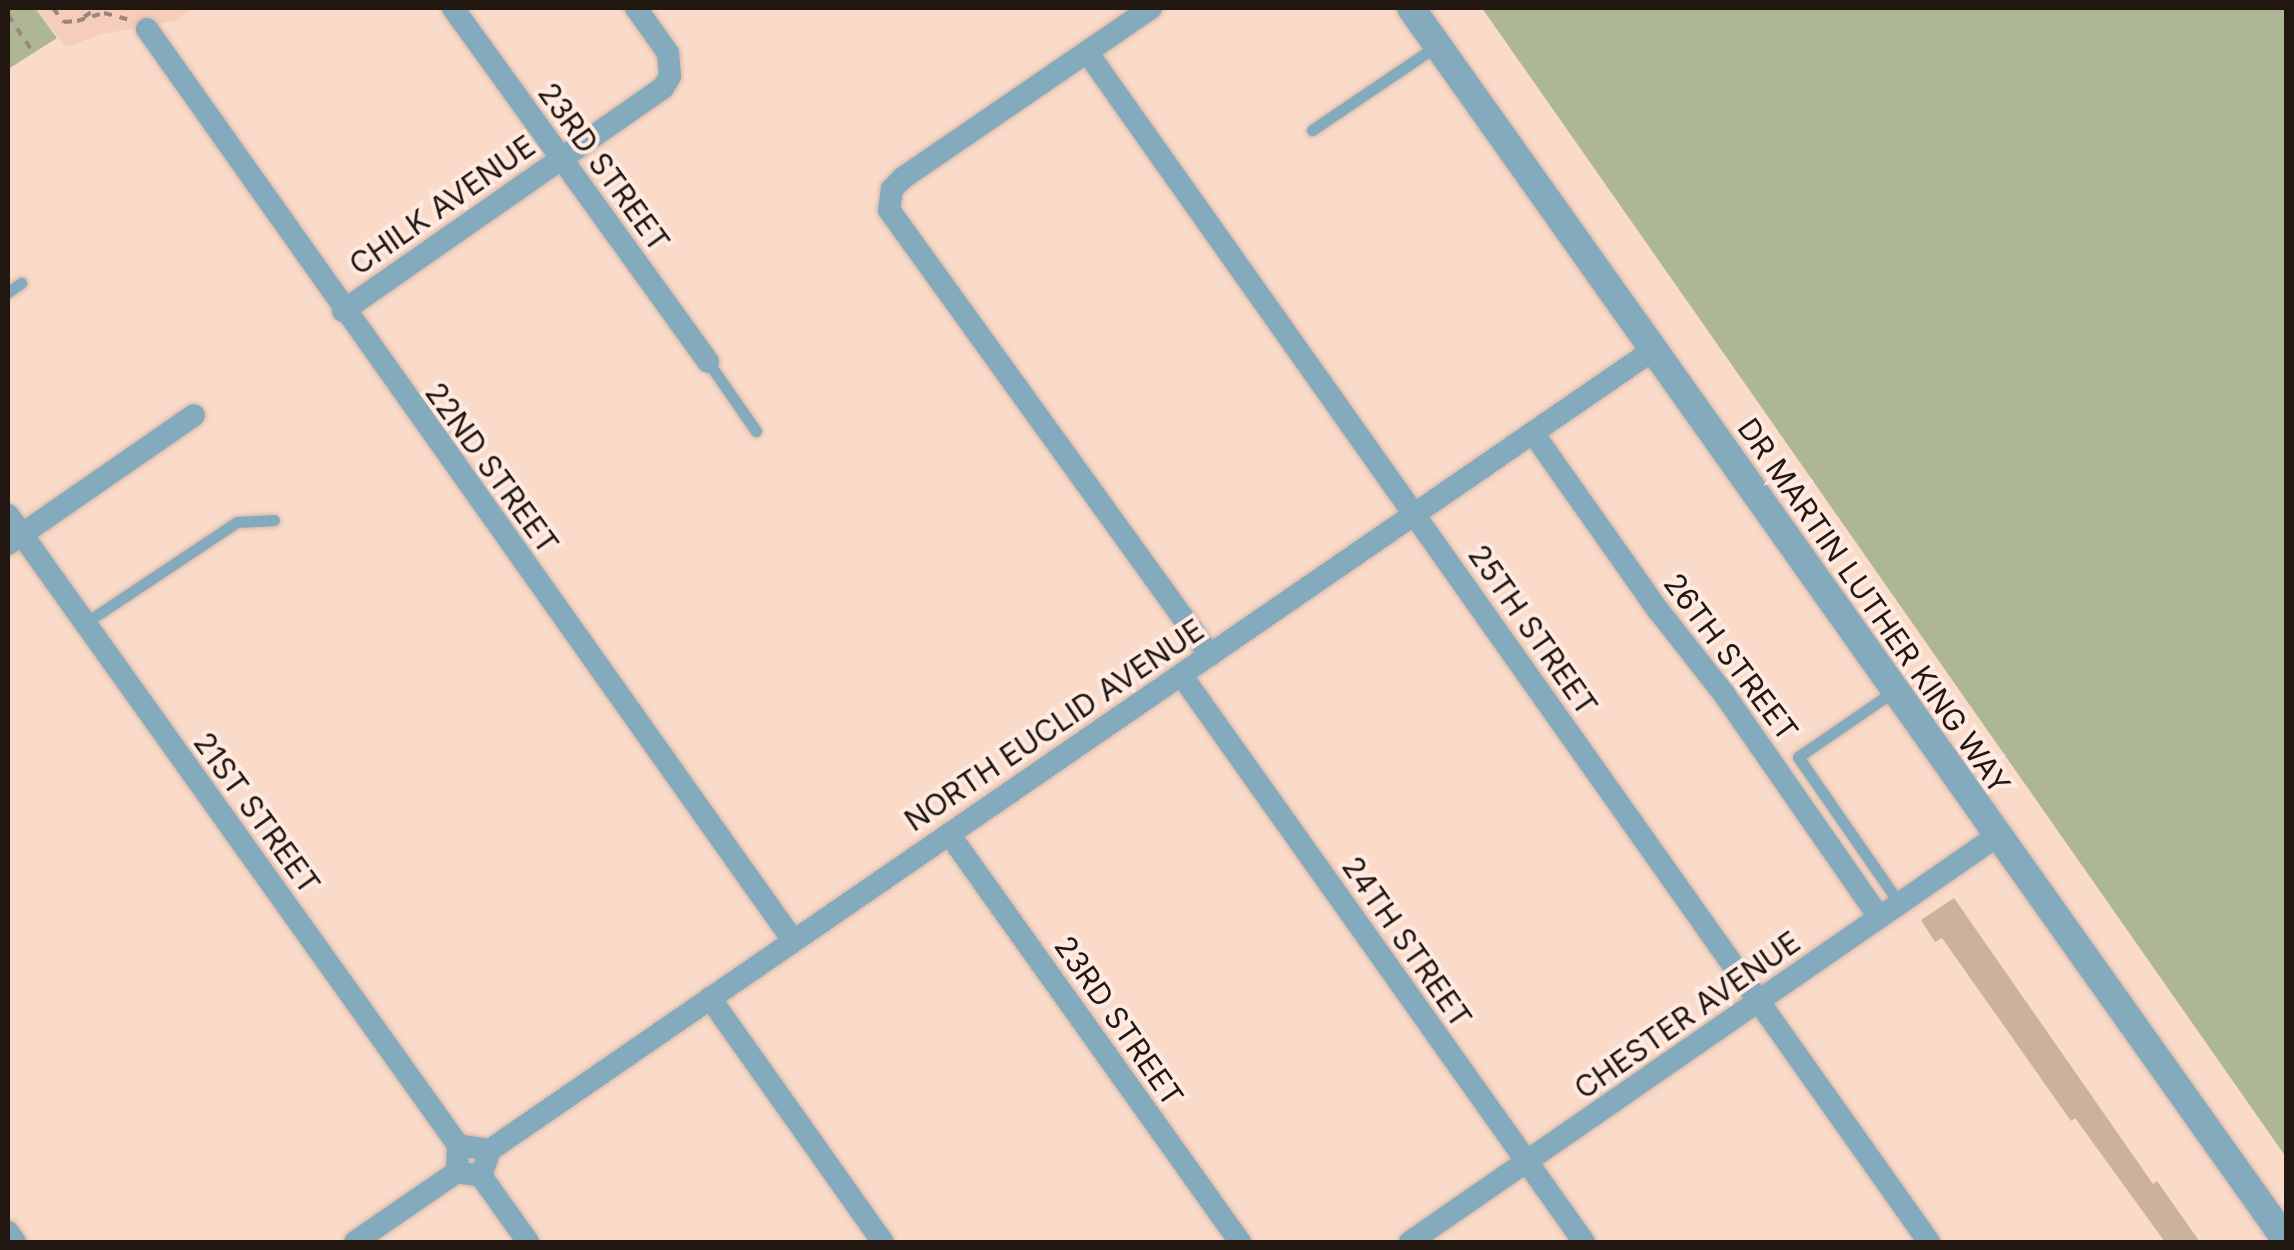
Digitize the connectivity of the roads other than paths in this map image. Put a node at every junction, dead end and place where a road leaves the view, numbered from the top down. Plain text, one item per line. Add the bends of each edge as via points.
1 (453, 8) edge
2 (636, 8) edge
3 (1151, 8) edge
4 (1411, 8) edge
5 (147, 30) road end
6 (1438, 45) junction
7 (1087, 52) junction
8 (1312, 130) dead end
9 (560, 159) junction
10 (21, 282) dead end
11 (8, 292) edge
12 (344, 311) junction
13 (1654, 350) junction
14 (708, 362) joint
15 (194, 414) dead end
16 (756, 431) dead end
17 (1533, 433) junction
18 (1415, 515) junction
19 (274, 520) dead end
20 (12, 531) edge
21 (84, 623) junction
22 (1210, 655) junction
23 (1182, 676) junction
24 (1894, 691) junction
25 (949, 834) junction
26 (1996, 836) junction
27 (1900, 904) junction
28 (1879, 917) junction
29 (792, 939) junction
30 (710, 998) junction
31 (1759, 1001) junction
32 (458, 1144) junction
33 (490, 1150) junction
34 (1527, 1163) junction
35 (469, 1174) junction
36 (8, 1232) edge
37 (2286, 1240) edge
38 (15, 1242) edge
39 (355, 1242) edge
40 (528, 1242) edge
41 (883, 1242) edge
42 (1240, 1242) edge
43 (1410, 1242) edge
44 (1584, 1242) edge
45 (1929, 1242) edge

1 - 9 street, 23RD STREET
2 - 9 street, CHILK AVENUE via 668,53 664,88
3 - 7 street
4 - 6 street, DR MARTIN LUTHER KING WAY
5 - 12 street, 22ND STREET
6 - 8 lane
6 - 13 street, DR MARTIN LUTHER KING WAY
7 - 18 street, 25TH STREET
7 - 22 street via 892,189 889,210
9 - 12 street, CHILK AVENUE
9 - 14 street, 23RD STREET
10 - 11 lane
12 - 29 street, 22ND STREET
13 - 17 street, NORTH EUCLID AVENUE
13 - 24 street, DR MARTIN LUTHER KING WAY
14 - 16 lane
15 - 20 street
17 - 18 street, NORTH EUCLID AVENUE
17 - 28 street, 26TH STREET
18 - 22 street, NORTH EUCLID AVENUE
18 - 31 street, 25TH STREET
19 - 21 lane via 237,522
20 - 21 street, 21ST STREET
21 - 32 street, 21ST STREET
22 - 23 street, NORTH EUCLID AVENUE
23 - 25 street, NORTH EUCLID AVENUE
23 - 34 street, 24TH STREET
24 - 26 street, DR MARTIN LUTHER KING WAY
24 - 27 lane via 1798,758
25 - 29 street, NORTH EUCLID AVENUE
25 - 42 street, 23RD STREET
26 - 27 street, CHESTER AVENUE
26 - 37 street, DR MARTIN LUTHER KING WAY
27 - 28 street, CHESTER AVENUE
28 - 31 street, CHESTER AVENUE
29 - 30 street, NORTH EUCLID AVENUE
30 - 33 street, NORTH EUCLID AVENUE
30 - 41 street
31 - 34 street, CHESTER AVENUE
31 - 45 street, 25TH STREET
32 - 33 street
32 - 35 street
33 - 35 street
34 - 43 street, CHESTER AVENUE
34 - 44 street, 24TH STREET
35 - 39 street
35 - 40 street
36 - 38 street

